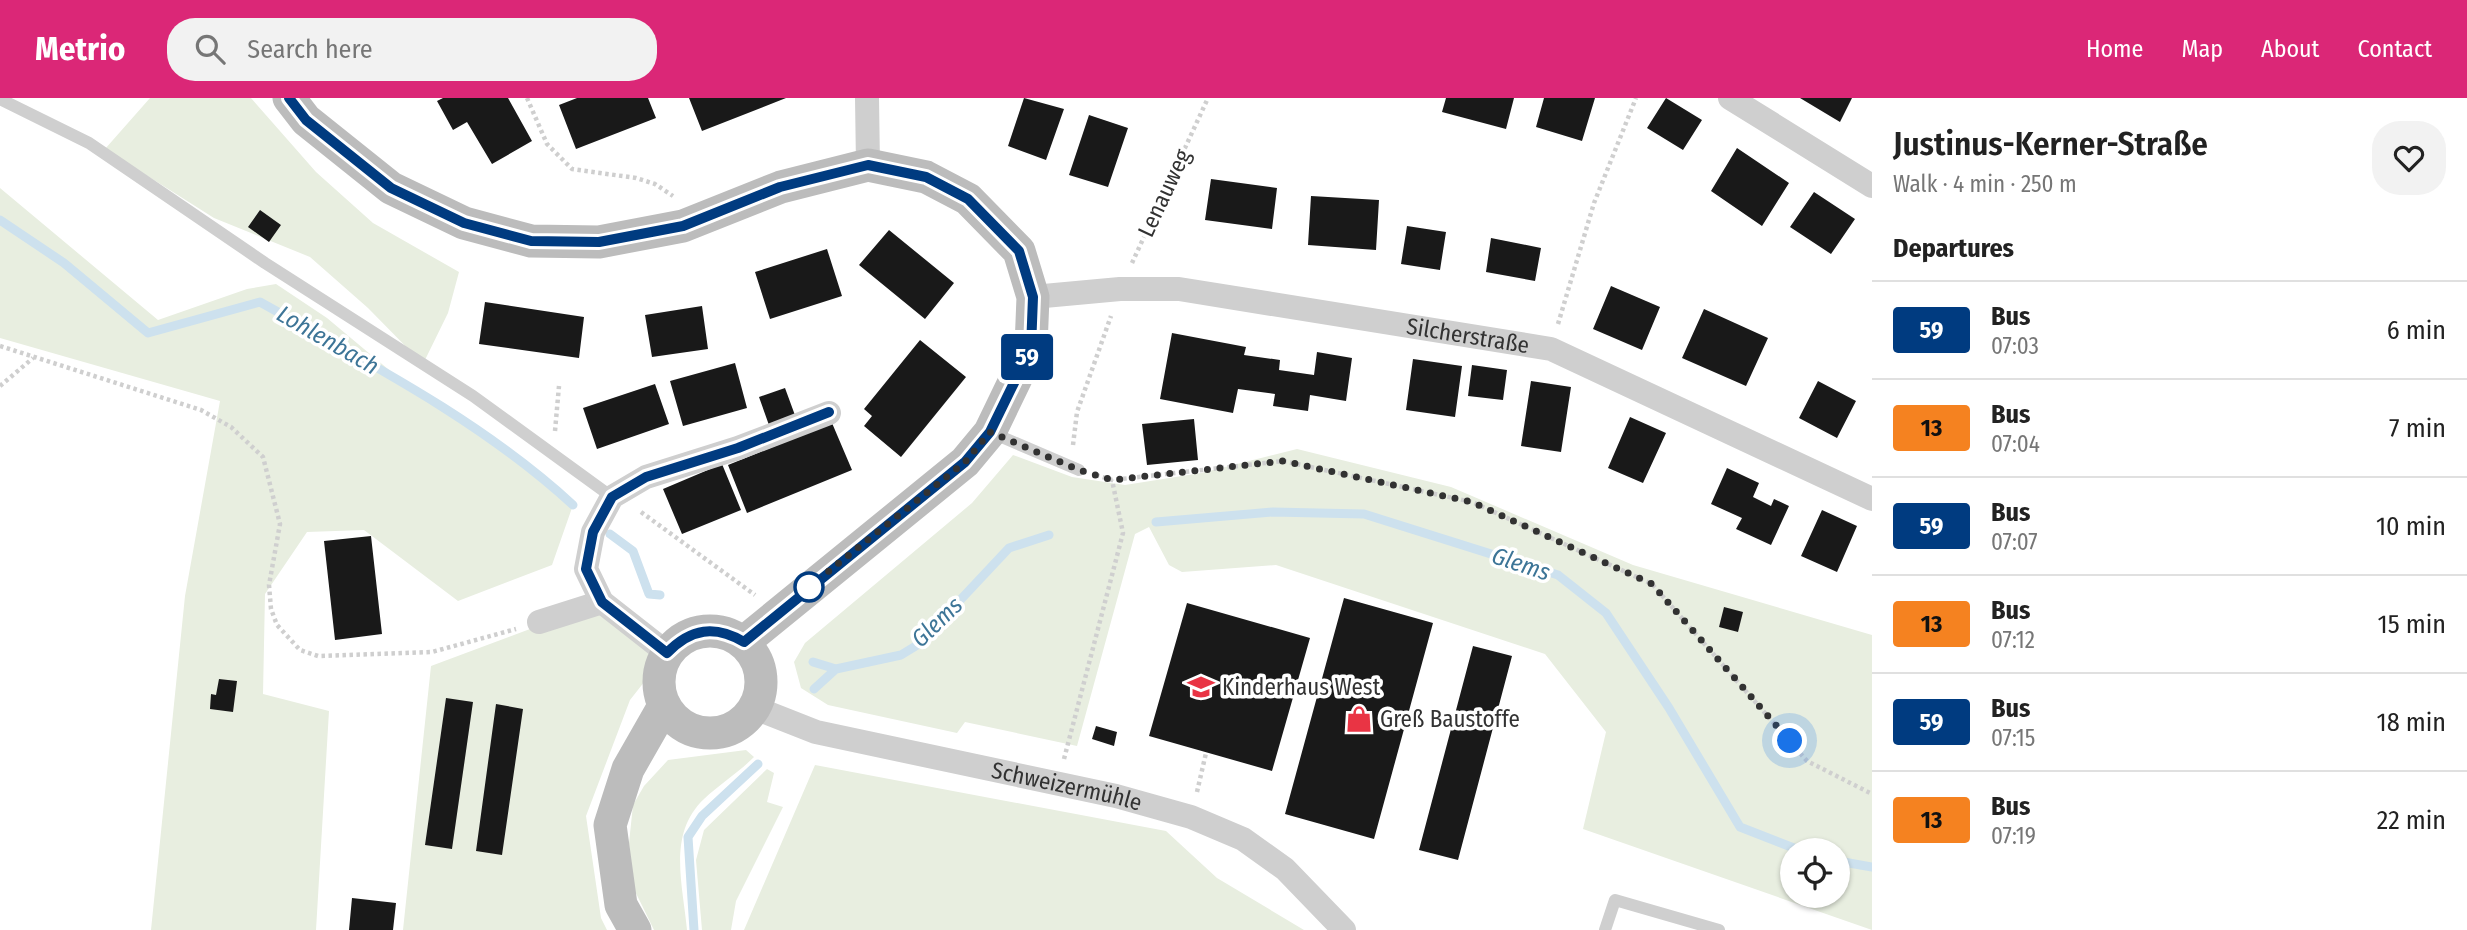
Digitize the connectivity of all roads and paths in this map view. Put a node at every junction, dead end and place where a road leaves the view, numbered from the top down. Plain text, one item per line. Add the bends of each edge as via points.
1 (289, 98) edge
2 (527, 98) edge
3 (867, 98) edge
4 (1208, 98) edge
5 (1636, 98) edge
6 (1730, 98) edge
7 (0, 99) edge
8 (868, 165) junction
9 (1872, 186) edge
10 (693, 222) junction
11 (1120, 289) junction
12 (1033, 297) junction
13 (0, 346) edge
14 (1551, 349) junction
15 (33, 358) junction
16 (0, 386) edge
17 (559, 386) dead end
18 (829, 412) dead end
19 (990, 432) junction
20 (554, 444) dead end
21 (1079, 470) junction
22 (1112, 480) junction
23 (612, 497) junction
24 (1872, 499) edge
25 (602, 602) junction
26 (776, 616) junction
27 (539, 622) joint
28 (744, 642) junction
29 (667, 653) junction
30 (664, 706) junction
31 (755, 708) junction
32 (688, 728) junction
33 (1206, 752) dead end
34 (628, 769) junction
35 (1057, 784) junction
36 (1872, 794) edge
37 (1191, 817) junction
38 (635, 930) edge
39 (1344, 930) edge
40 (1605, 930) edge
41 (1719, 930) edge

1 - 10 main road via 306,120 391,188 464,223 531,241 599,242
2 - 10 path via 547,144 572,169 654,184 674,197
3 - 8 street
4 - 11 path, Lenauweg
5 - 14 path via 1594,203
6 - 9 street
7 - 23 lane via 89,143 473,396
8 - 10 main road via 780,187
8 - 12 main road via 926,177 968,199 1019,251
11 - 12 street, Silcherstraße
11 - 14 street, Silcherstraße via 1179,289
11 - 21 path, Lenauweg via 1077,412 1073,444
12 - 19 main road via 1031,348
13 - 15 path
14 - 24 street, Silcherstraße
15 - 16 path
15 - 27 path via 201,410 231,427 263,457 280,524 269,585 271,609 277,625 300,650 318,656 432,652
17 - 20 path
18 - 23 street via 646,477
19 - 21 lane
19 - 26 main road via 965,462
21 - 22 path
22 - 35 path via 1123,533
22 - 36 path via 1283,461 1472,502 1652,584 1807,761
23 - 25 street via 593,532 586,569
23 - 26 path via 747,587
25 - 27 street
25 - 29 street
26 - 28 main road
28 - 29 main road via 712,630 695,632
28 - 31 main road via 762,673
29 - 30 main road via 659,679
30 - 32 main road
30 - 34 main road
31 - 32 main road via 746,720 718,733
31 - 35 street, Schweizermühle via 816,732
32 - 34 main road
33 - 37 path
34 - 38 main road via 610,825 621,905
35 - 37 street, Schweizermühle
37 - 39 street, Schweizermühle via 1243,839 1285,869
40 - 41 lane via 1615,900

